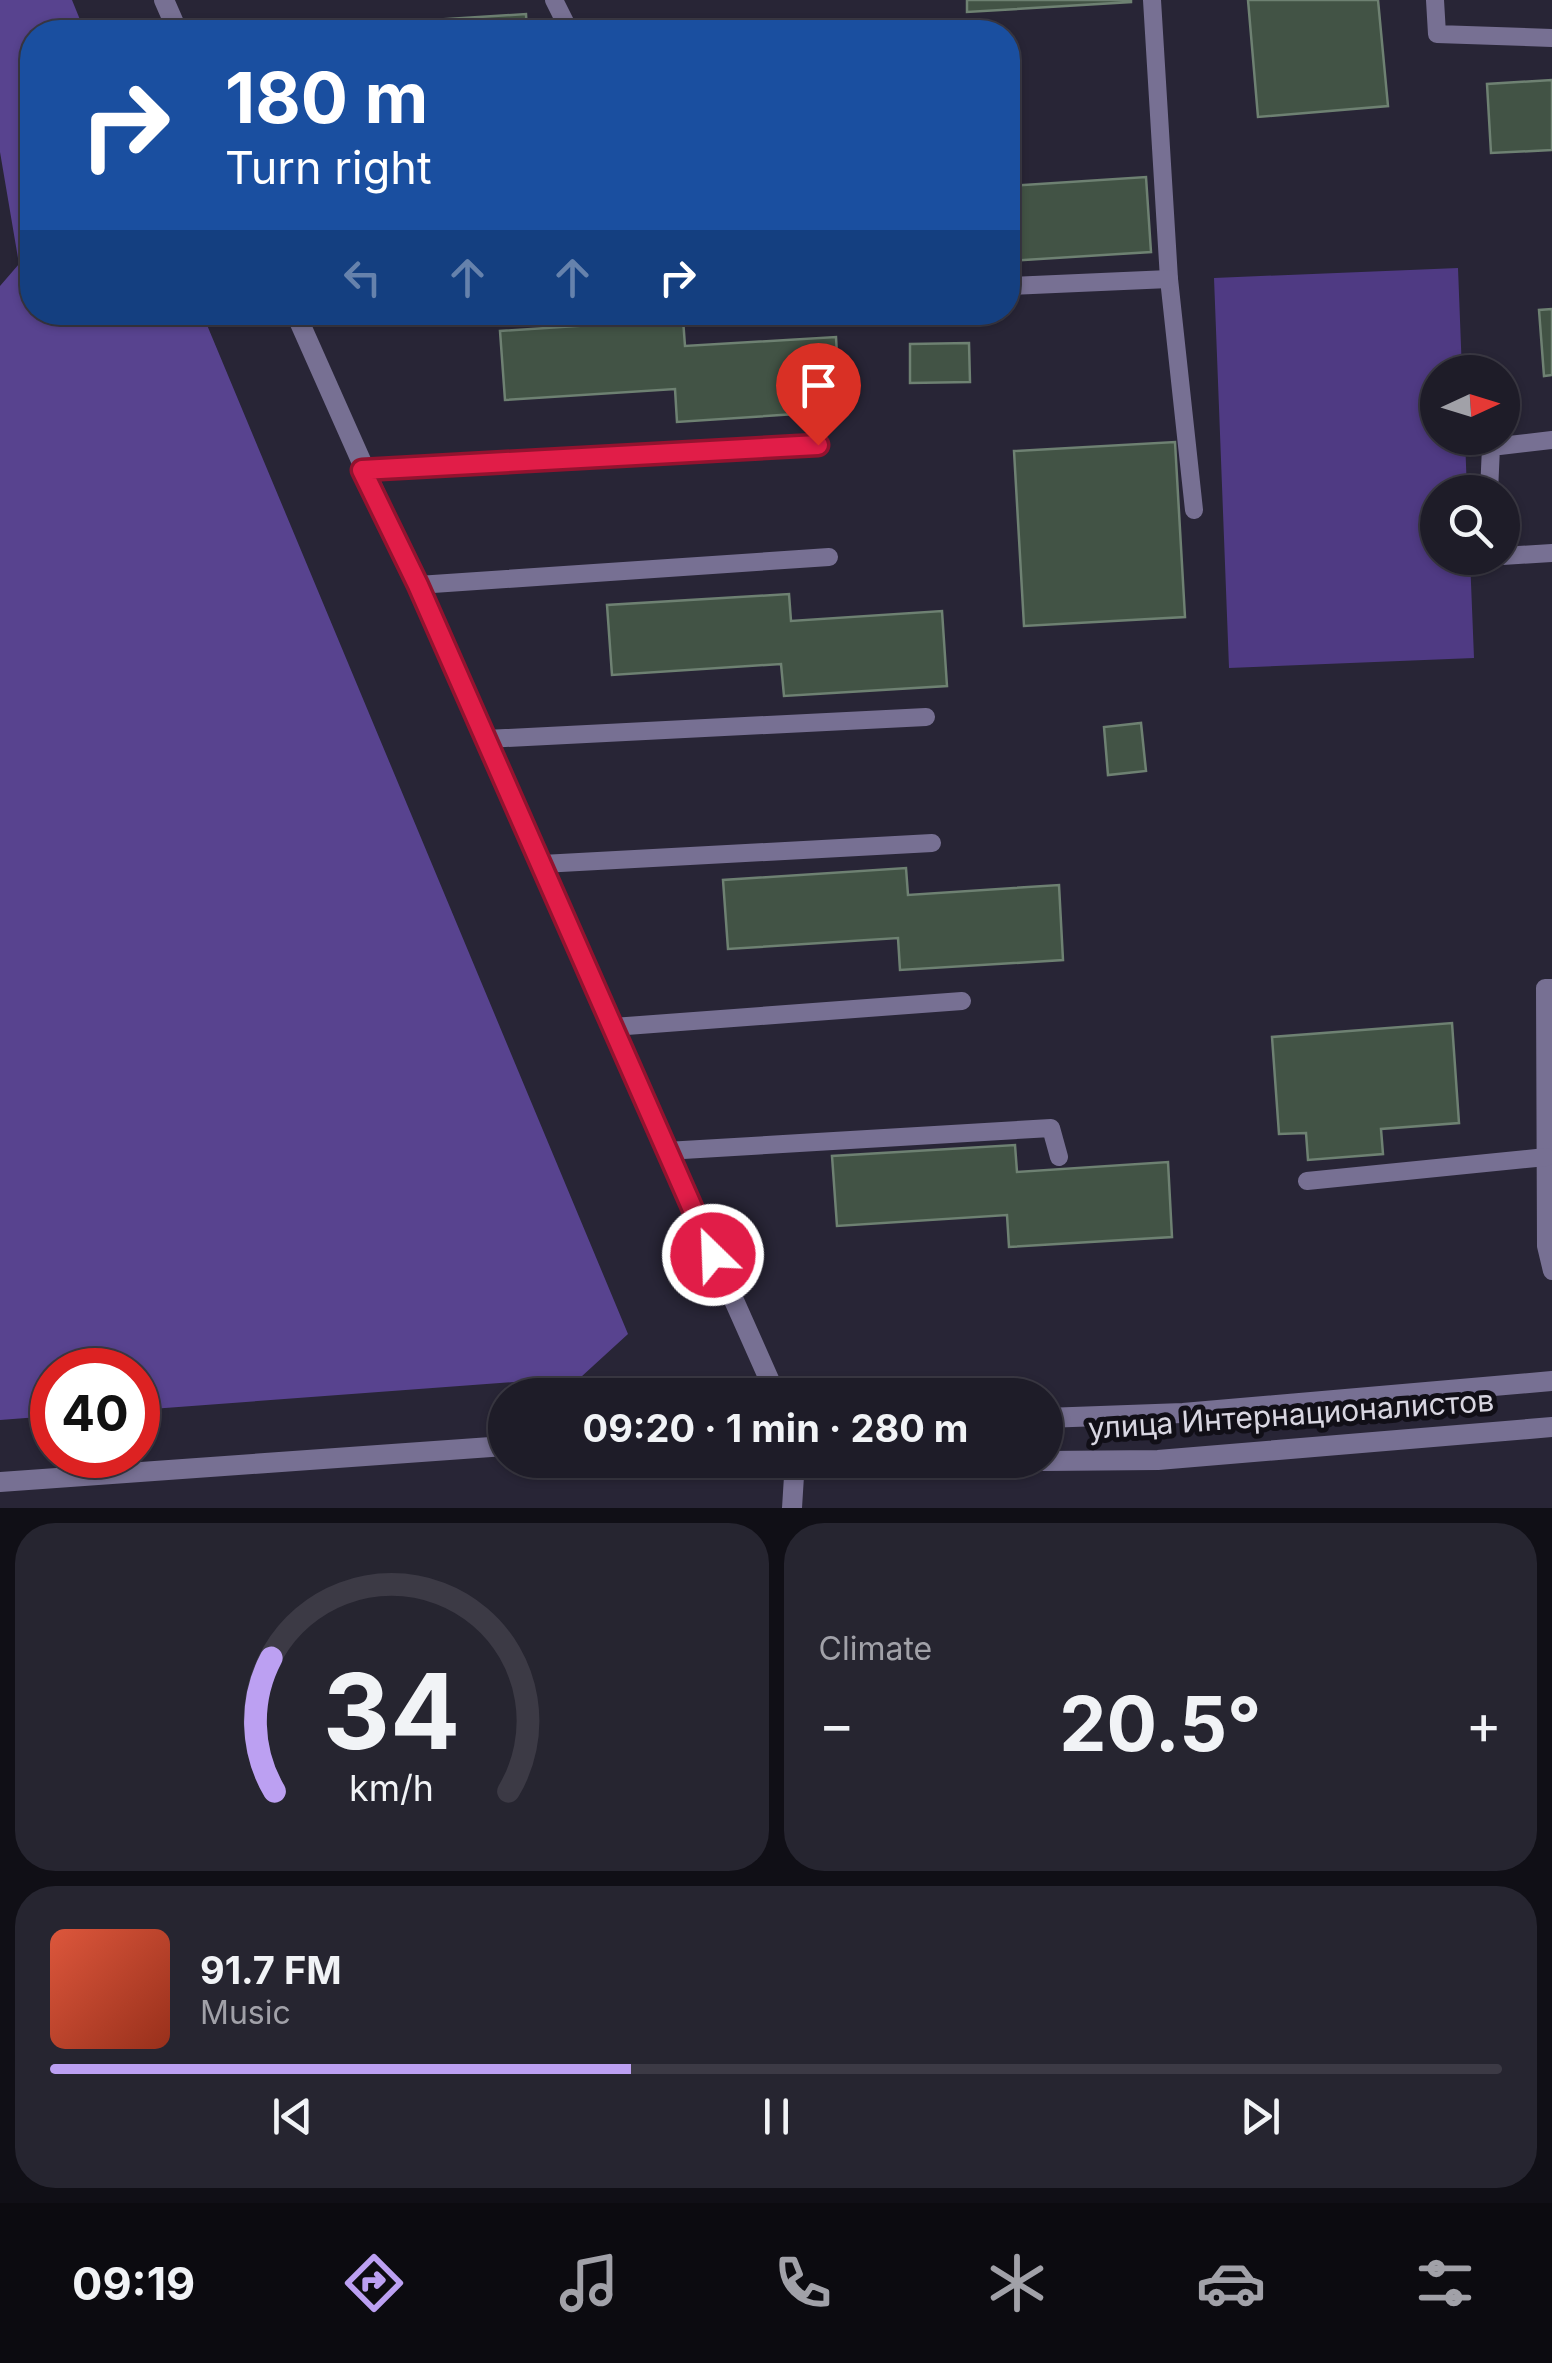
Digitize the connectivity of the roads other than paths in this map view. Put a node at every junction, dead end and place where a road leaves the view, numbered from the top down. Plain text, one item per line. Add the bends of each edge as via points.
1 (1152, 0) edge
2 (1435, 0) edge
3 (1552, 38) edge
4 (1169, 279) junction
5 (1020, 285) edge
6 (301, 325) edge
7 (1552, 440) edge
8 (818, 445) dead end
9 (362, 470) junction
10 (1489, 475) edge
11 (1194, 510) dead end
12 (1552, 552) edge
13 (1520, 555) edge
14 (828, 557) dead end
15 (418, 585) junction
16 (926, 717) dead end
17 (486, 740) junction
18 (932, 843) dead end
19 (542, 864) junction
20 (1552, 988) edge
21 (962, 1001) dead end
22 (613, 1027) junction
23 (666, 1150) junction
24 (1060, 1157) dead end
25 (1546, 1157) junction
26 (1307, 1180) dead end
27 (1552, 1271) edge
28 (768, 1378) edge
29 (1552, 1381) edge
30 (1063, 1417) edge
31 (1552, 1427) edge
32 (488, 1447) edge
33 (1063, 1461) edge
34 (794, 1478) edge
35 (0, 1482) edge
36 (792, 1508) edge

1 - 4 lane
2 - 3 lane via 1437,34
4 - 5 lane
4 - 11 lane
6 - 9 street
7 - 10 lane via 1490,446
8 - 9 lane
9 - 15 street
12 - 13 lane
14 - 15 lane
15 - 17 street
16 - 17 lane
17 - 19 street
18 - 19 lane
19 - 22 street
20 - 25 lane via 1544,988
21 - 22 lane
22 - 23 street
23 - 24 lane via 1050,1128
23 - 28 street
25 - 26 lane
25 - 27 lane
29 - 30 street, улица Интернационалистов
31 - 33 street, улица Интернационалистов via 1158,1460
32 - 35 street
34 - 36 street

